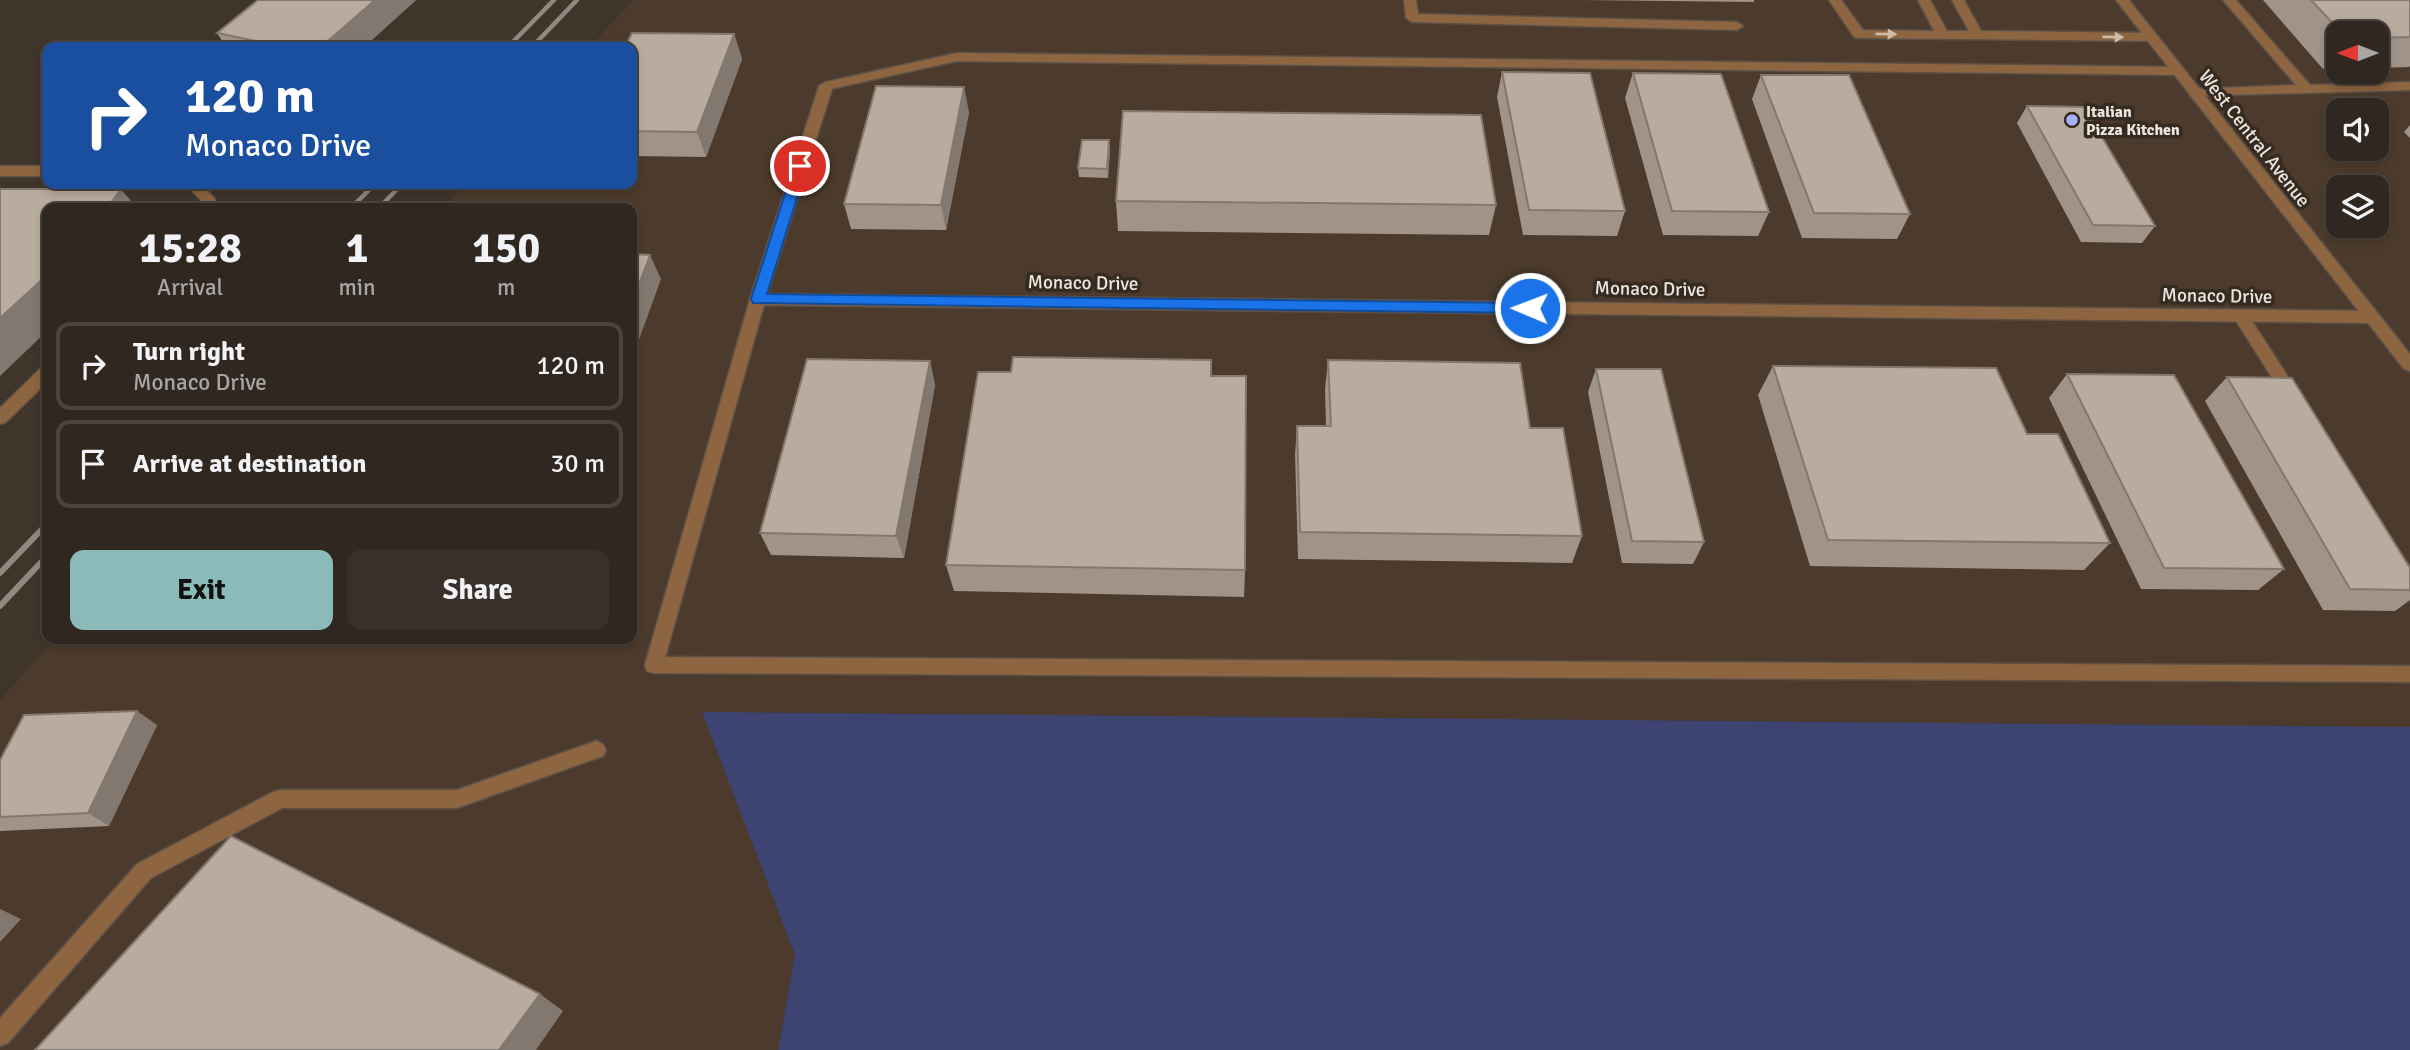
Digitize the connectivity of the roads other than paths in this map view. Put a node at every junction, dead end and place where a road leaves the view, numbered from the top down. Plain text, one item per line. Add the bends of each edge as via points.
1 (1410, 0) edge
2 (1835, 0) edge
3 (1924, 0) edge
4 (1958, 0) edge
5 (2122, 0) edge
6 (2229, 0) edge
7 (1737, 26) dead end
8 (1943, 35) junction
9 (1977, 35) junction
10 (2152, 37) junction
11 (2178, 71) junction
12 (2410, 86) edge
13 (2306, 89) junction
14 (2195, 93) junction
15 (0, 171) edge
16 (42, 171) edge
17 (198, 189) edge
18 (208, 203) edge
19 (758, 299) junction
20 (2241, 316) junction
21 (2372, 317) junction
22 (2410, 365) edge
23 (42, 377) edge
24 (0, 418) edge
25 (2307, 418) edge
26 (2410, 674) edge
27 (596, 750) dead end
28 (0, 1035) edge

1 - 7 street via 1412,18
2 -> 8 street via 1859,34
3 - 8 street
4 - 9 street
5 - 10 street, West Central Avenue
6 - 13 street
8 - 9 street
9 -> 10 street
10 - 11 street, West Central Avenue
11 - 14 street, West Central Avenue
11 - 19 street via 957,57 826,86
12 - 13 street
13 - 14 street
14 - 21 street, West Central Avenue
15 - 16 street
17 - 18 street
19 - 20 street, Monaco Drive
19 - 26 street via 654,665
20 - 21 street, Monaco Drive
20 - 25 street
21 - 22 street, West Central Avenue
23 - 24 street
27 - 28 street via 457,799 280,799 144,871

